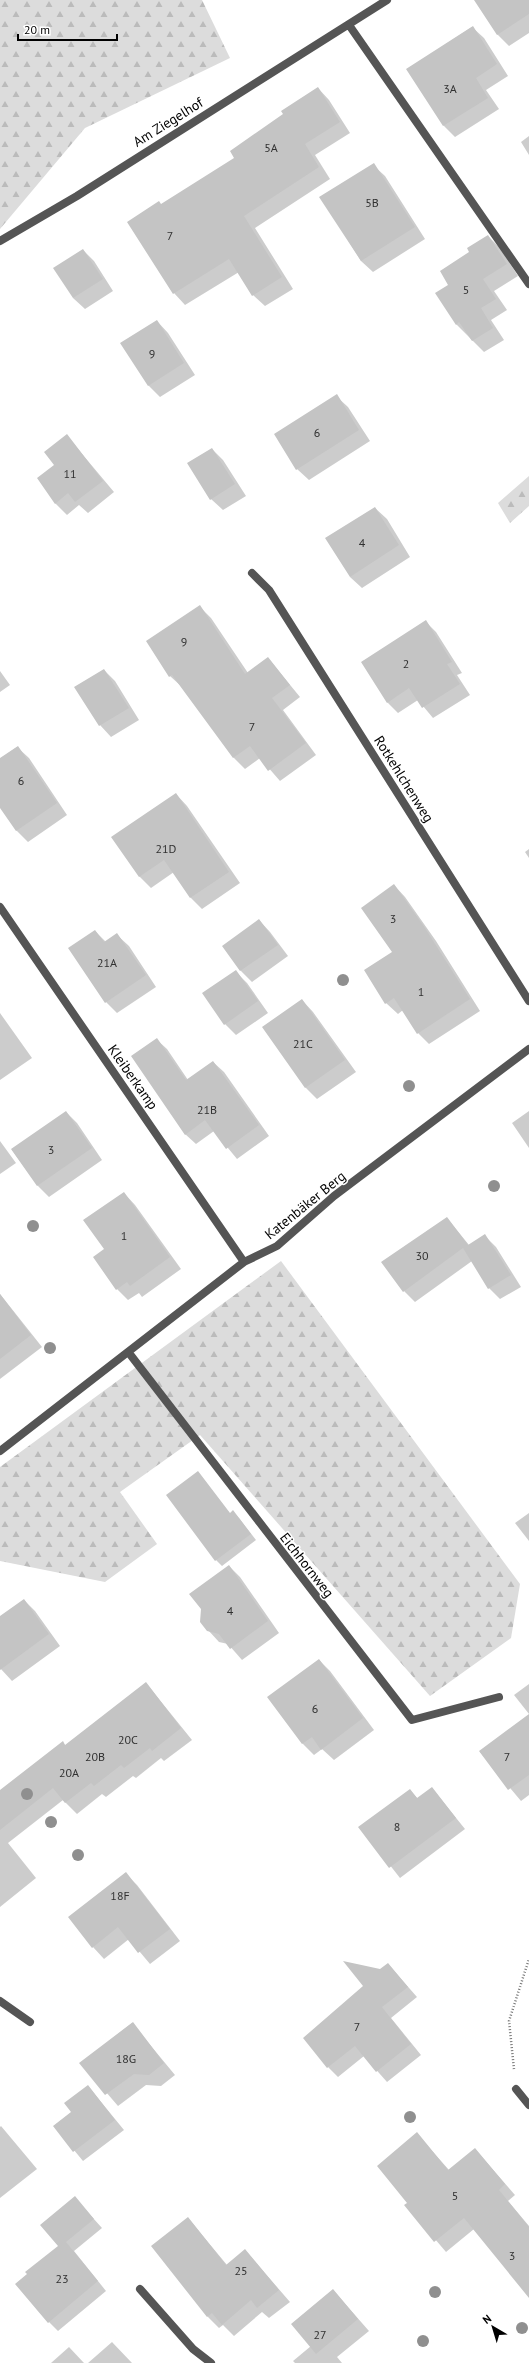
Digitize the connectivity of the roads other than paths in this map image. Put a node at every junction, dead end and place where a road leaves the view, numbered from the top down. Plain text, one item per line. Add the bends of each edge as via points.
1 (387, 0) edge
2 (349, 25) junction
3 (0, 241) edge
4 (529, 284) edge
5 (252, 573) dead end
6 (0, 907) edge
7 (529, 1002) edge
8 (529, 1050) edge
9 (244, 1262) junction
10 (129, 1353) junction
11 (0, 1451) edge
12 (499, 1697) dead end
13 (0, 2001) edge
14 (30, 2022) dead end
15 (516, 2089) road end
16 (529, 2105) edge
17 (140, 2289) dead end
18 (212, 2363) edge

1 - 2 street, Am Ziegelhof
2 - 3 street, Am Ziegelhof via 77,196
2 - 4 street
5 - 7 street, Rotkehlchenweg via 269,590
6 - 9 street, Kleiberkamp
8 - 9 street, Katenbäker Berg via 334,1196 277,1246
9 - 10 street, Katenbäker Berg
10 - 11 street, Katenbäker Berg
10 - 12 street, Eichhornweg via 412,1720
13 - 14 street
15 - 16 street
17 - 18 street via 193,2349

